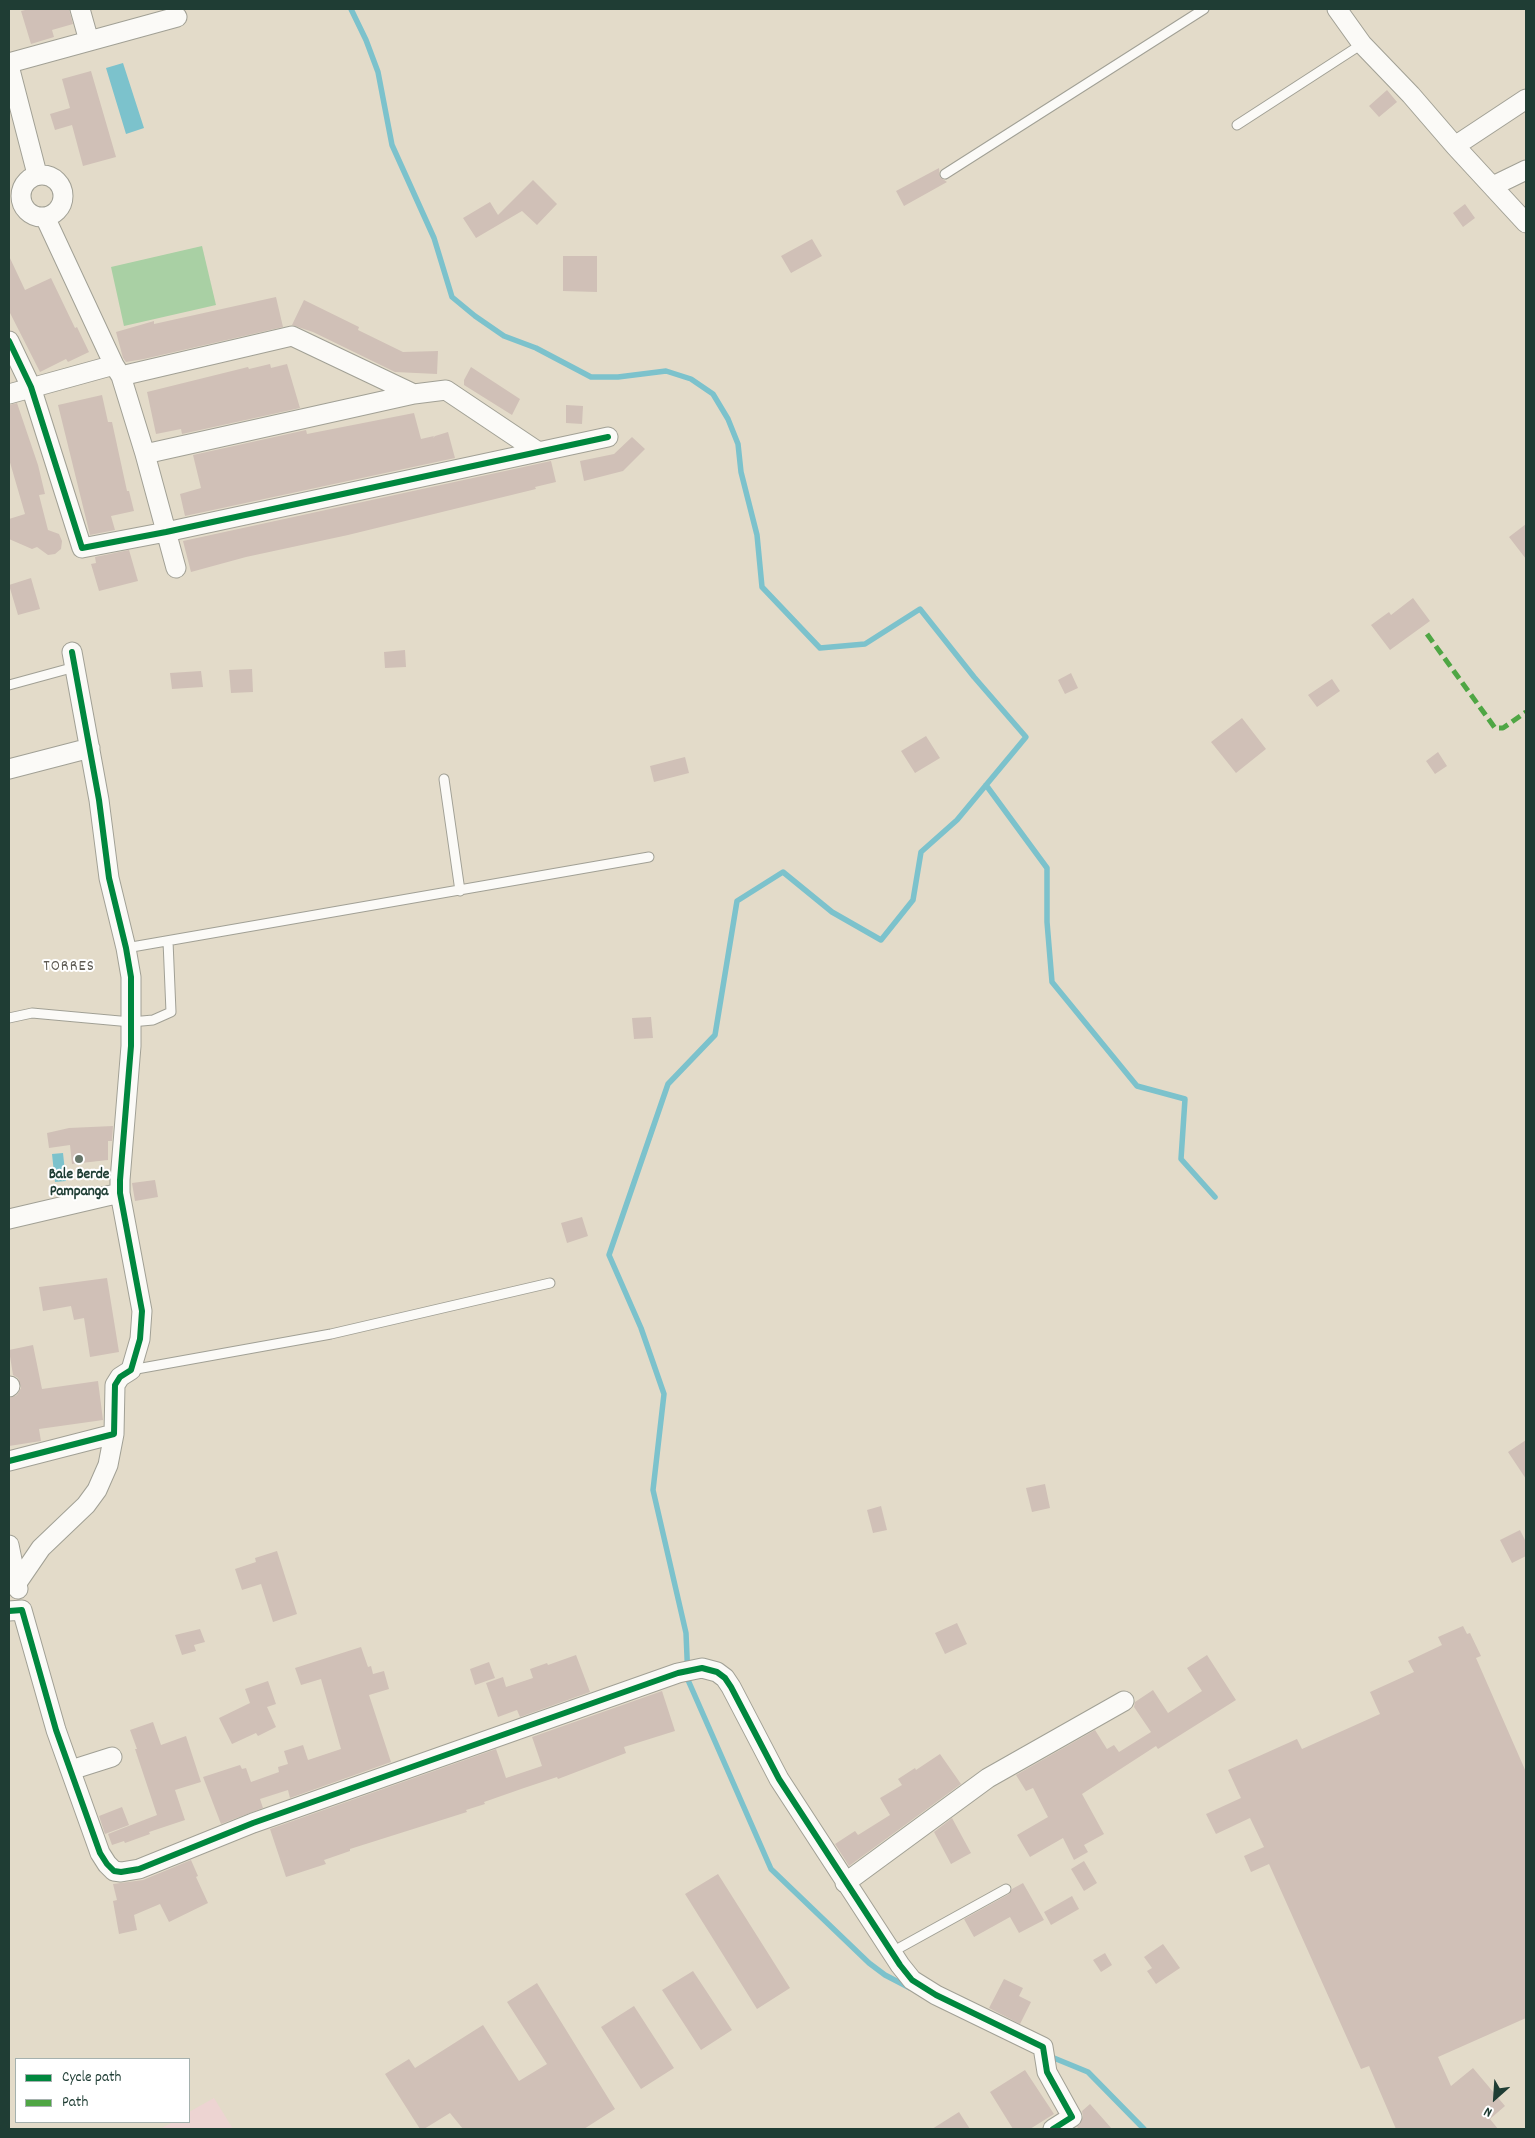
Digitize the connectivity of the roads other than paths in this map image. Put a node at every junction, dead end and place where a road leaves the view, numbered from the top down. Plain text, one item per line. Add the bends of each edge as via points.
1 (80, 9) edge
2 (1204, 9) edge
3 (1337, 9) edge
4 (177, 17) dead end
5 (89, 41) junction
6 (1362, 44) junction
7 (9, 62) edge
8 (9, 66) edge
9 (1526, 99) edge
10 (1237, 124) dead end
11 (1455, 146) junction
12 (1526, 170) edge
13 (37, 174) junction
14 (945, 174) dead end
15 (1493, 186) junction
16 (16, 203) edge
17 (45, 217) junction
18 (1526, 223) edge
19 (9, 341) edge
20 (117, 370) junction
21 (31, 387) junction
22 (9, 394) edge
23 (414, 394) junction
24 (608, 437) dead end
25 (537, 452) junction
26 (145, 454) junction
27 (166, 532) junction
28 (176, 568) dead end
29 (73, 659) joint
30 (9, 685) edge
31 (90, 748) junction
32 (9, 769) edge
33 (444, 779) dead end
34 (649, 857) dead end
35 (460, 891) junction
36 (168, 941) junction
37 (126, 948) junction
38 (9, 1018) edge
39 (131, 1022) junction
40 (120, 1193) junction
41 (9, 1219) edge
42 (550, 1282) dead end
43 (132, 1370) junction
44 (114, 1434) junction
45 (9, 1461) edge
46 (9, 1545) edge
47 (17, 1583) junction
48 (16, 1611) edge
49 (1124, 1701) dead end
50 (112, 1757) dead end
51 (71, 1770) junction
52 (845, 1883) junction
53 (1006, 1889) dead end
54 (892, 1952) junction
55 (1053, 2129) edge

1 - 5 street
2 - 14 lane
3 - 6 street
4 - 5 street
5 - 7 street
6 - 10 lane
6 - 11 street
8 - 13 street
9 - 11 street
11 - 15 street
12 - 15 street
13 - 16 street via 23,187
13 - 17 street via 48,175 61,188 59,208
15 - 18 street
16 - 17 street via 36,216
17 - 20 street
19 - 21 street
20 - 21 street
20 - 23 street via 292,336
20 - 26 street
21 - 22 street
21 - 27 street via 82,548
23 - 25 street via 446,390
23 - 26 street
24 - 25 street
25 - 27 street
26 - 27 street
27 - 28 street
29 - 30 lane
29 - 31 street
31 - 32 street
31 - 37 street via 108,878
33 - 35 lane
34 - 35 lane
35 - 36 lane
36 - 37 lane
36 - 39 lane via 171,1012 153,1020
37 - 39 street via 131,977
38 - 39 lane via 32,1013
39 - 40 street
40 - 41 street
40 - 43 street via 142,1311 140,1339
42 - 43 lane via 331,1334
43 - 44 street via 120,1377 115,1385
44 - 45 street
44 - 47 street via 108,1465 97,1490 86,1505 40,1548
46 - 47 street
47 - 48 street
48 - 51 street
49 - 52 street via 988,1778
50 - 51 street
51 - 52 street via 104,1859 114,1871 129,1871 262,1820 678,1673 702,1668 725,1678 779,1779
52 - 54 street
53 - 54 lane
54 - 55 street via 912,1980 924,1988 1044,2052 1047,2072 1072,2117

